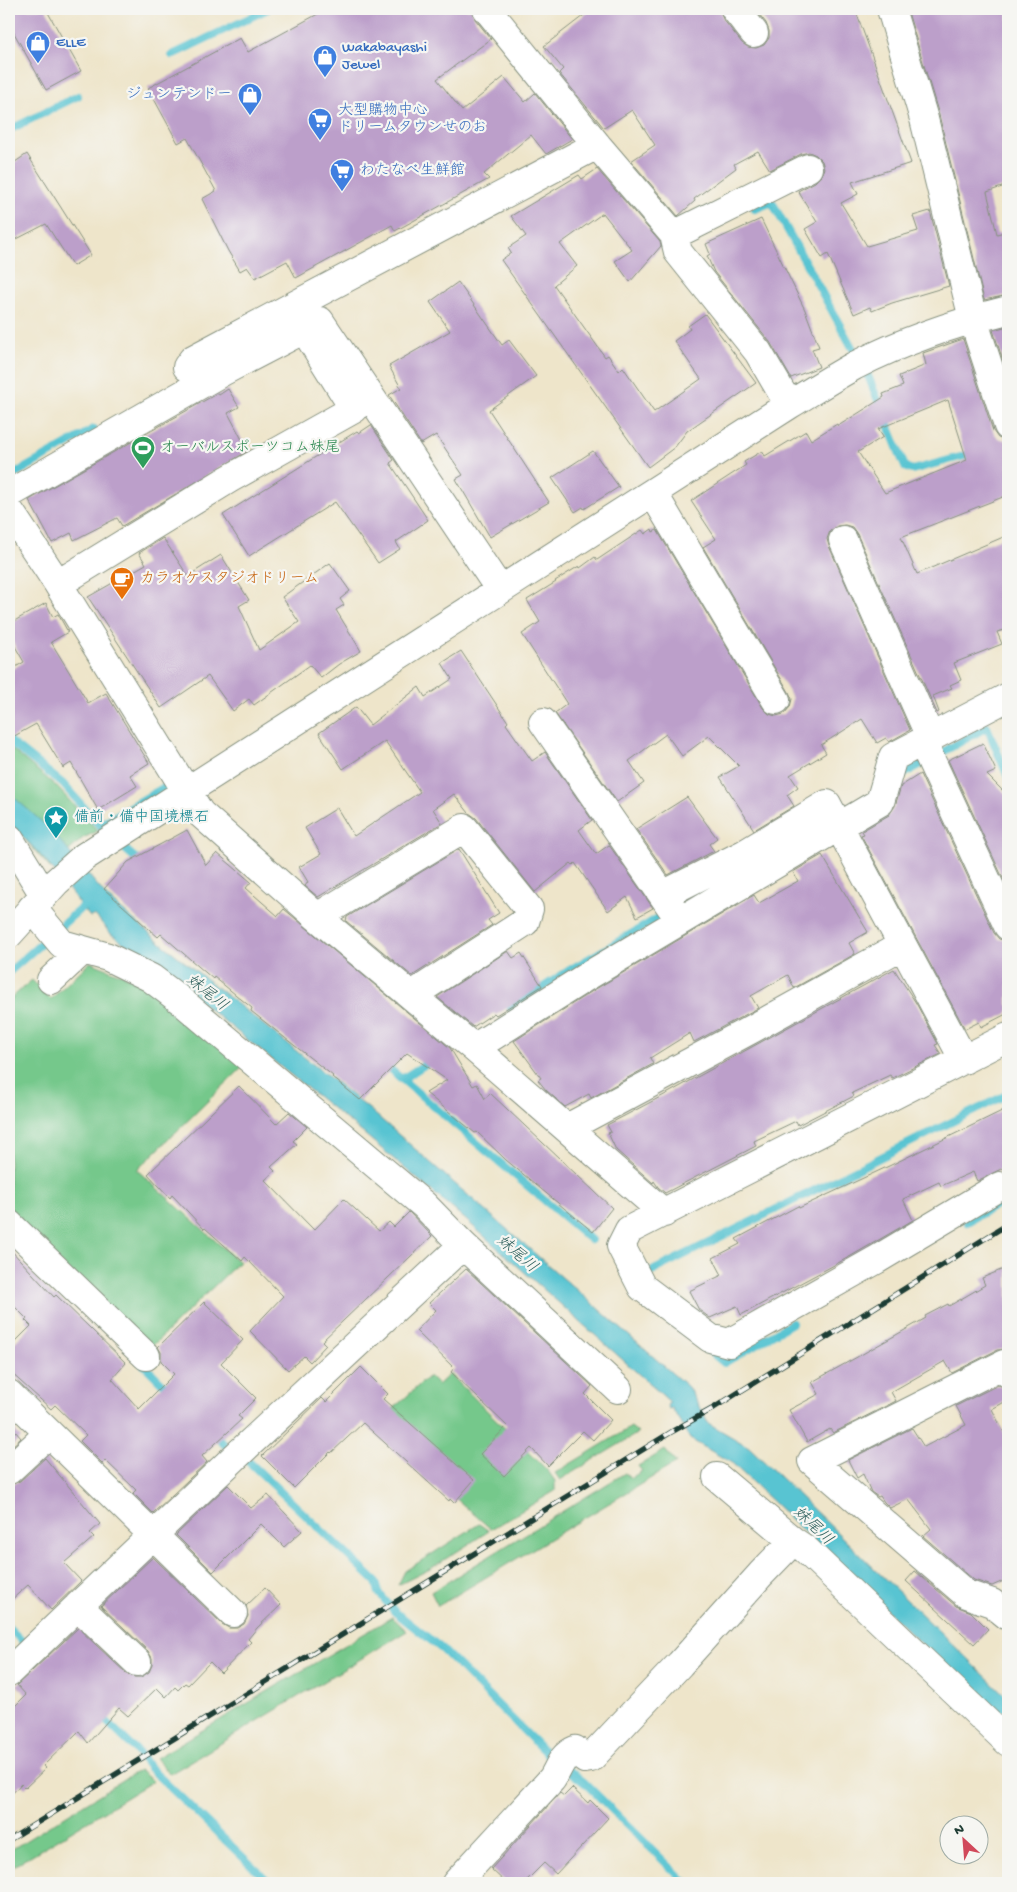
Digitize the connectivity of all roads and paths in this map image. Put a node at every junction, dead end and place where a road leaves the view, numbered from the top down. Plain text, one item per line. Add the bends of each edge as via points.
1 (487, 9) edge
2 (735, 9) edge
3 (891, 9) edge
4 (754, 33) dead end
5 (597, 145) junction
6 (808, 168) dead end
7 (674, 235) junction
8 (1008, 310) edge
9 (305, 314) junction
10 (973, 319) junction
11 (216, 361) junction
12 (187, 367) dead end
13 (784, 398) junction
14 (1008, 426) edge
15 (653, 493) junction
16 (9, 494) edge
17 (9, 510) edge
18 (843, 540) dead end
19 (58, 584) junction
20 (500, 590) junction
21 (1008, 697) edge
22 (776, 700) dead end
23 (543, 722) dead end
24 (929, 750) junction
25 (182, 783) junction
26 (834, 819) junction
27 (9, 838) edge
28 (44, 901) junction
29 (672, 908) junction
30 (317, 917) junction
31 (1008, 926) edge
32 (9, 934) edge
33 (902, 946) junction
34 (72, 947) junction
35 (51, 980) dead end
36 (412, 995) junction
37 (1008, 1037) edge
38 (474, 1048) junction
39 (964, 1060) junction
40 (567, 1128) junction
41 (1000, 1186) dead end
42 (664, 1213) junction
43 (9, 1224) edge
44 (463, 1245) junction
45 (146, 1356) dead end
46 (1008, 1373) edge
47 (618, 1389) dead end
48 (9, 1394) edge
49 (49, 1434) junction
50 (9, 1470) edge
51 (717, 1477) dead end
52 (153, 1535) junction
53 (793, 1541) junction
54 (78, 1606) junction
55 (232, 1613) dead end
56 (1008, 1616) edge
57 (137, 1662) dead end
58 (9, 1672) edge
59 (1008, 1742) edge
60 (456, 1883) edge

1 - 5 street
2 - 4 street
3 - 10 street via 924,119
5 - 7 street
5 - 9 street
6 - 7 street
7 - 13 street via 678,252 758,352
8 - 10 street
9 - 11 street
9 - 19 street via 354,409 229,479
9 - 20 street
10 - 13 street via 943,328
10 - 14 street
11 - 12 street via 193,359
11 - 16 street
13 - 15 street
15 - 20 street
15 - 22 street
17 - 19 street
18 - 24 street
19 - 25 street
20 - 25 street
21 - 24 street via 983,709
23 - 29 street
24 - 26 street via 892,757 880,802
24 - 31 street
25 - 28 street via 77,864
25 - 30 street via 200,813
26 - 29 street via 827,804 744,854
26 - 33 street
27 - 28 street
28 - 32 street
28 - 34 street
29 - 38 street via 586,977
30 - 36 street
30 - 36 street via 464,828 529,909 525,922
33 - 39 street
33 - 40 street
34 - 35 street
34 - 44 street via 108,957 151,978 180,1000 424,1205
36 - 38 street
37 - 39 street
38 - 40 street
39 - 42 street
40 - 42 street
41 - 42 street via 730,1342 710,1338 642,1287 621,1246 630,1230
43 - 45 street
44 - 47 street
44 - 52 street
46 - 56 street via 1004,1364 812,1461 966,1594 992,1604
48 - 49 street
49 - 50 street
49 - 52 street
51 - 53 street
52 - 54 street
52 - 55 street
53 - 59 street via 854,1594
53 - 60 street via 591,1758 569,1759
54 - 57 street
54 - 58 street

